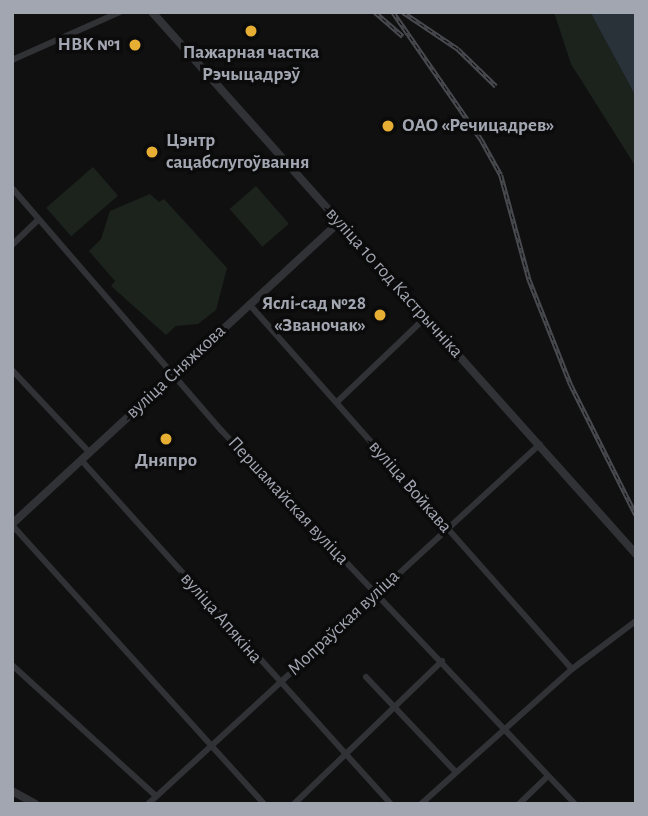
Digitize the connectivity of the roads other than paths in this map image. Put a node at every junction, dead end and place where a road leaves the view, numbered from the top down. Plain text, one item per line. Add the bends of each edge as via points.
1 (120, 12) edge
2 (152, 12) edge
3 (12, 60) edge
4 (12, 188) edge
5 (38, 220) junction
6 (340, 221) junction
7 (12, 245) edge
8 (249, 304) junction
9 (425, 318) junction
10 (12, 370) edge
11 (174, 372) junction
12 (337, 402) junction
13 (540, 444) junction
14 (90, 453) junction
15 (82, 461) junction
16 (12, 525) edge
17 (445, 528) junction
18 (636, 554) edge
19 (375, 592) junction
20 (636, 621) edge
21 (442, 661) junction
22 (12, 665) edge
23 (572, 669) junction
24 (366, 677) dead end
25 (279, 684) junction
26 (395, 708) junction
27 (503, 728) junction
28 (211, 747) junction
29 (345, 755) junction
30 (455, 771) junction
31 (548, 776) junction
32 (12, 791) edge
33 (156, 796) junction
34 (35, 804) edge
35 (148, 804) edge
36 (264, 804) edge
37 (293, 804) edge
38 (391, 804) edge
39 (421, 804) edge
40 (519, 804) edge
41 (575, 804) edge

1 - 3 street
2 - 6 street, вуліца 10 год Кастрычніка
4 - 5 street, Першамайская вуліца
5 - 7 street
5 - 11 street, Першамайская вуліца
6 - 8 street, вуліца Сняжкова
6 - 9 street, вуліца 10 год Кастрычніка
8 - 11 street, вуліца Сняжкова
8 - 12 street, вуліца Войкава
9 - 12 street
9 - 13 street, вуліца 10 год Кастрычніка
10 - 14 street
11 - 14 street, вуліца Сняжкова
11 - 19 street, Першамайская вуліца via 221,430
12 - 17 street, вуліца Войкава
13 - 17 street, Мопраўская вуліца
13 - 18 street, вуліца 10 год Кастрычніка
14 - 15 street, вуліца Сняжкова
15 - 16 street, вуліца Сняжкова
15 - 25 street, вуліца Апякіна
16 - 28 street
17 - 19 street, Мопраўская вуліца
17 - 23 street, вуліца Войкава
19 - 21 street, Першамайская вуліца
19 - 25 street, Мопраўская вуліца
20 - 23 street
21 - 26 street
21 - 27 street, Першамайская вуліца
22 - 33 street
23 - 27 street
24 - 26 street
25 - 28 street, Мопраўская вуліца
25 - 29 street, вуліца Апякіна
26 - 29 street
26 - 30 street
27 - 30 street
27 - 31 street, Першамайская вуліца
28 - 33 street, Мопраўская вуліца
28 - 36 street
29 - 37 street
29 - 38 street, вуліца Апякіна
30 - 39 street
31 - 40 street
31 - 41 street, Першамайская вуліца
32 - 34 street
33 - 35 street, Мопраўская вуліца

